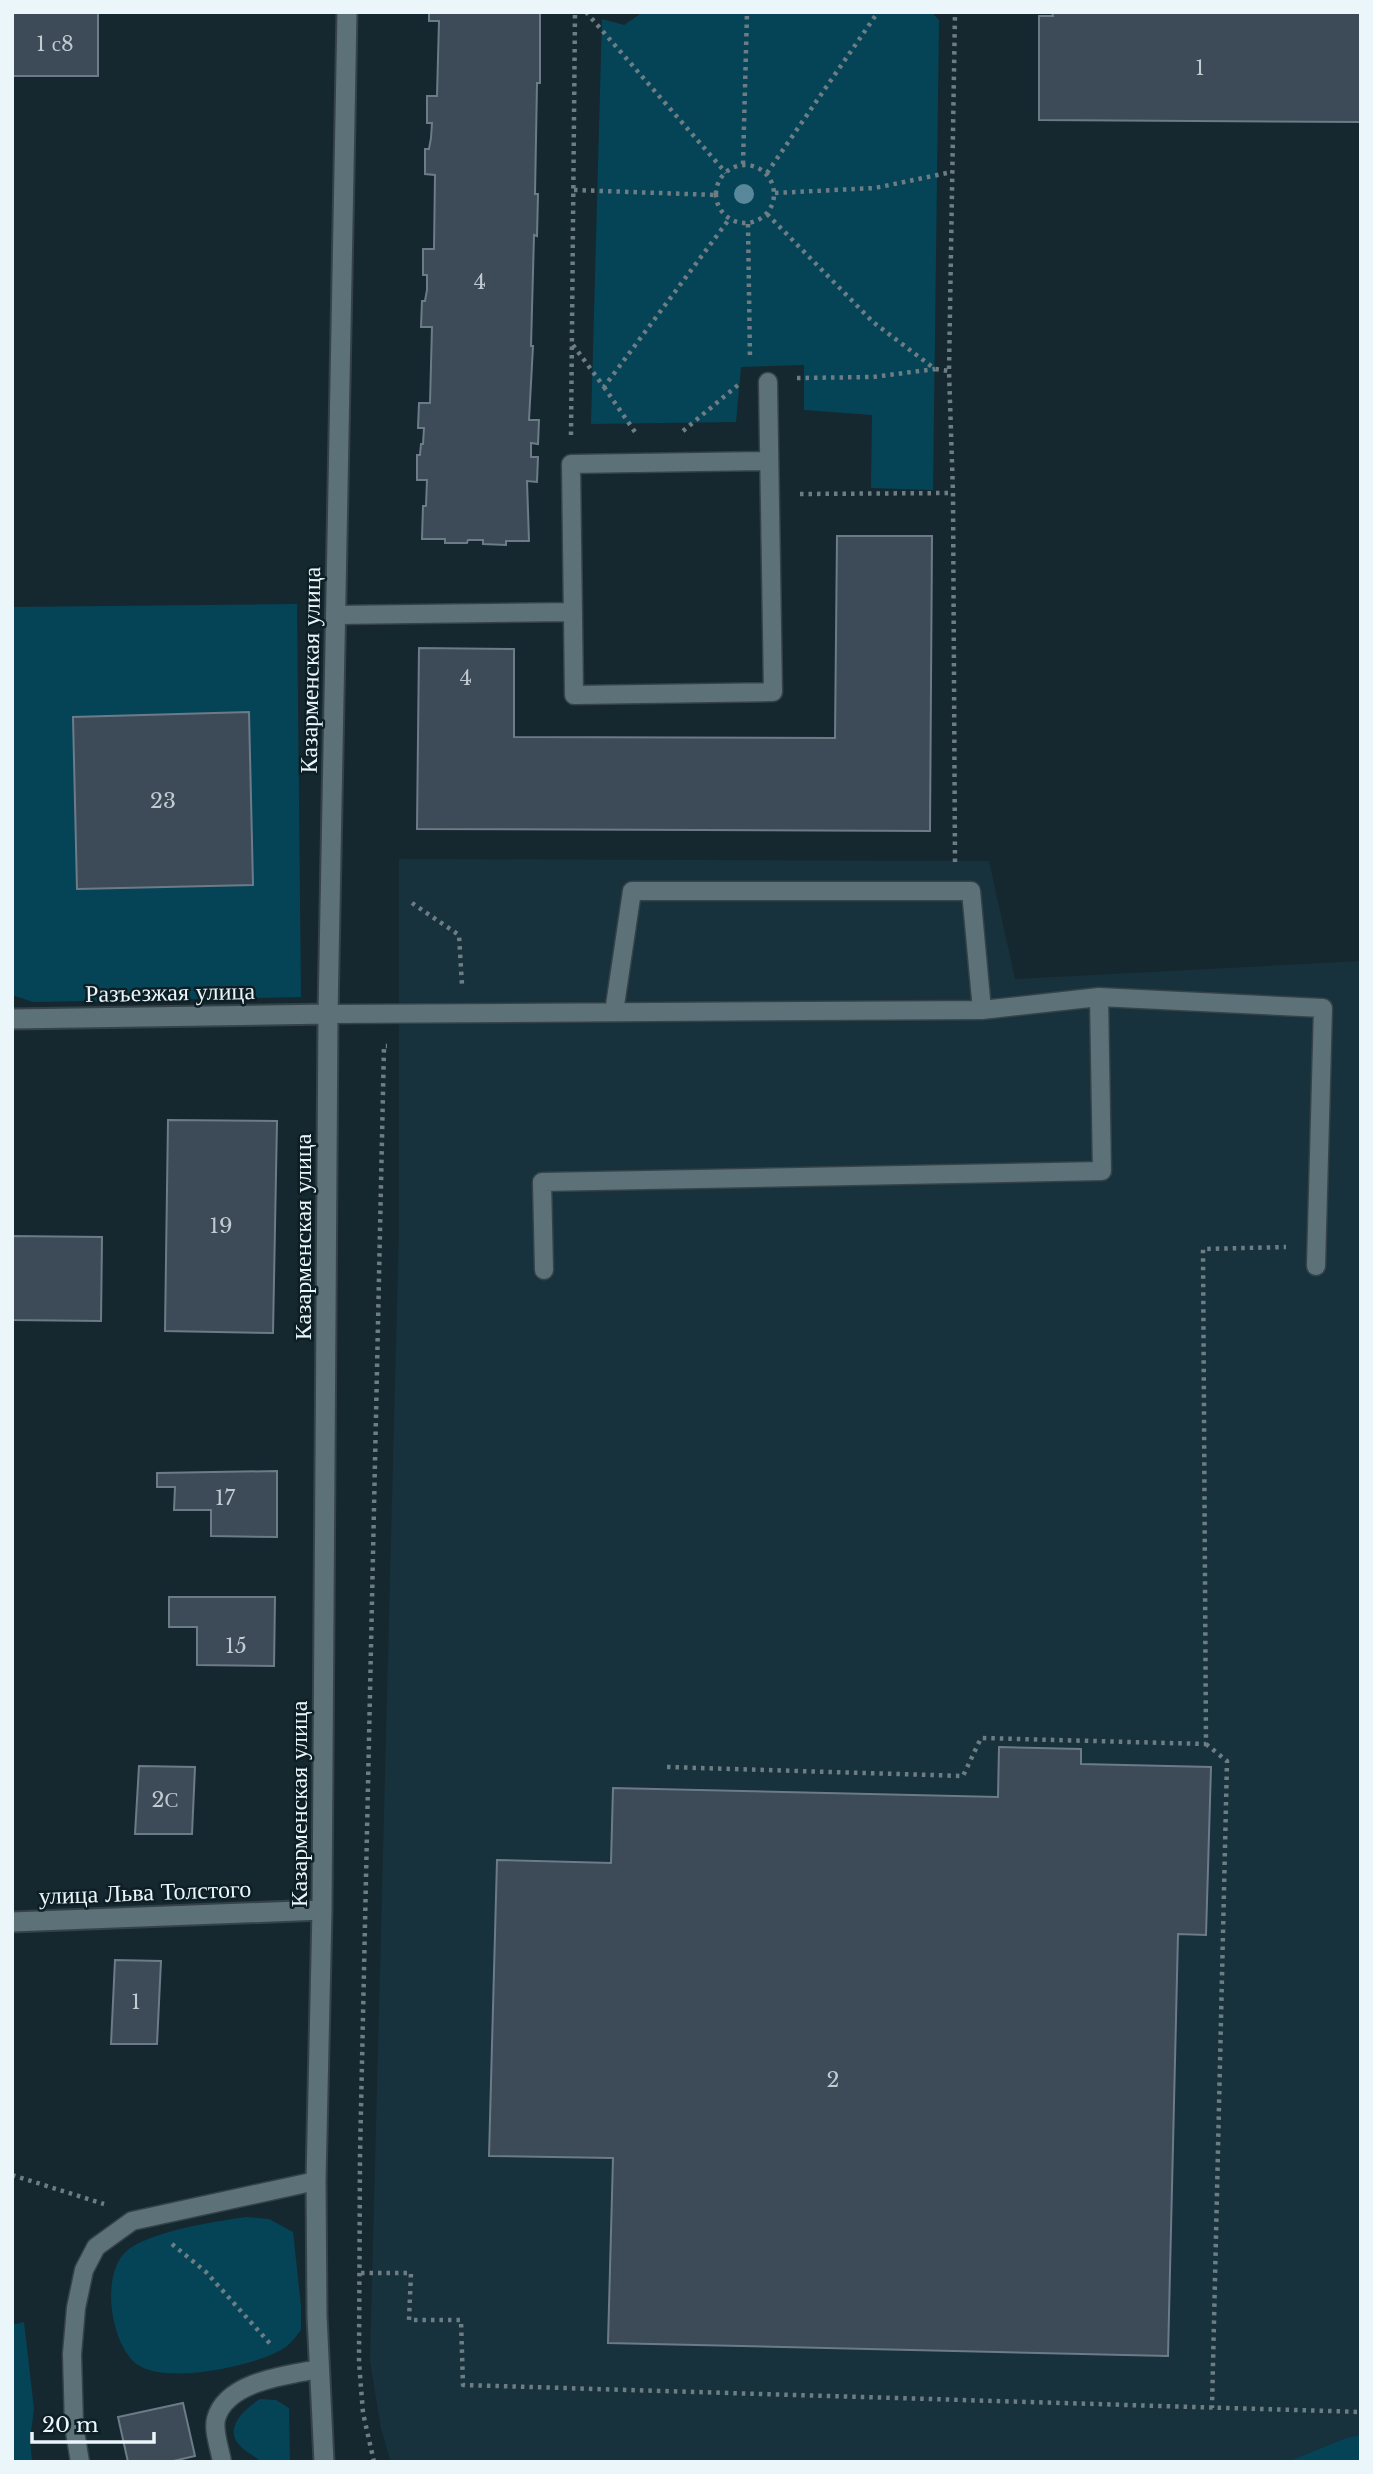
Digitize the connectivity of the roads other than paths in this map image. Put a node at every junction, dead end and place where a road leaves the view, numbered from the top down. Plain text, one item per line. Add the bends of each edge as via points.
1 (346, 12) edge
2 (768, 382) road end
3 (769, 461) junction
4 (573, 612) junction
5 (335, 615) junction
6 (1099, 998) junction
7 (982, 1010) junction
8 (614, 1012) junction
9 (328, 1014) junction
10 (12, 1019) edge
11 (1316, 1266) dead end
12 (544, 1270) dead end
13 (322, 1910) junction
14 (12, 1922) edge
15 (316, 2181) junction
16 (319, 2369) junction
17 (80, 2462) edge
18 (222, 2462) edge
19 (324, 2462) edge

1 - 5 street, Казарменская улица
2 - 3 lane
3 - 4 lane via 571,464
3 - 4 lane via 773,692 574,695
4 - 5 lane
5 - 9 street, Казарменская улица
6 - 7 lane
6 - 11 lane via 1323,1008
6 - 12 lane via 1102,1171 542,1182
7 - 8 lane
7 - 8 lane via 971,891 632,891
8 - 9 lane
9 - 10 street, Разъезжая улица
9 - 13 street, Казарменская улица
13 - 14 street, улица Льва Толстого
13 - 15 street, Казарменская улица
15 - 16 street, Казарменская улица
15 - 17 lane via 132,2221 96,2247 76,2308 72,2354
16 - 18 lane via 260,2380 233,2395 216,2417
16 - 19 street, Казарменская улица

